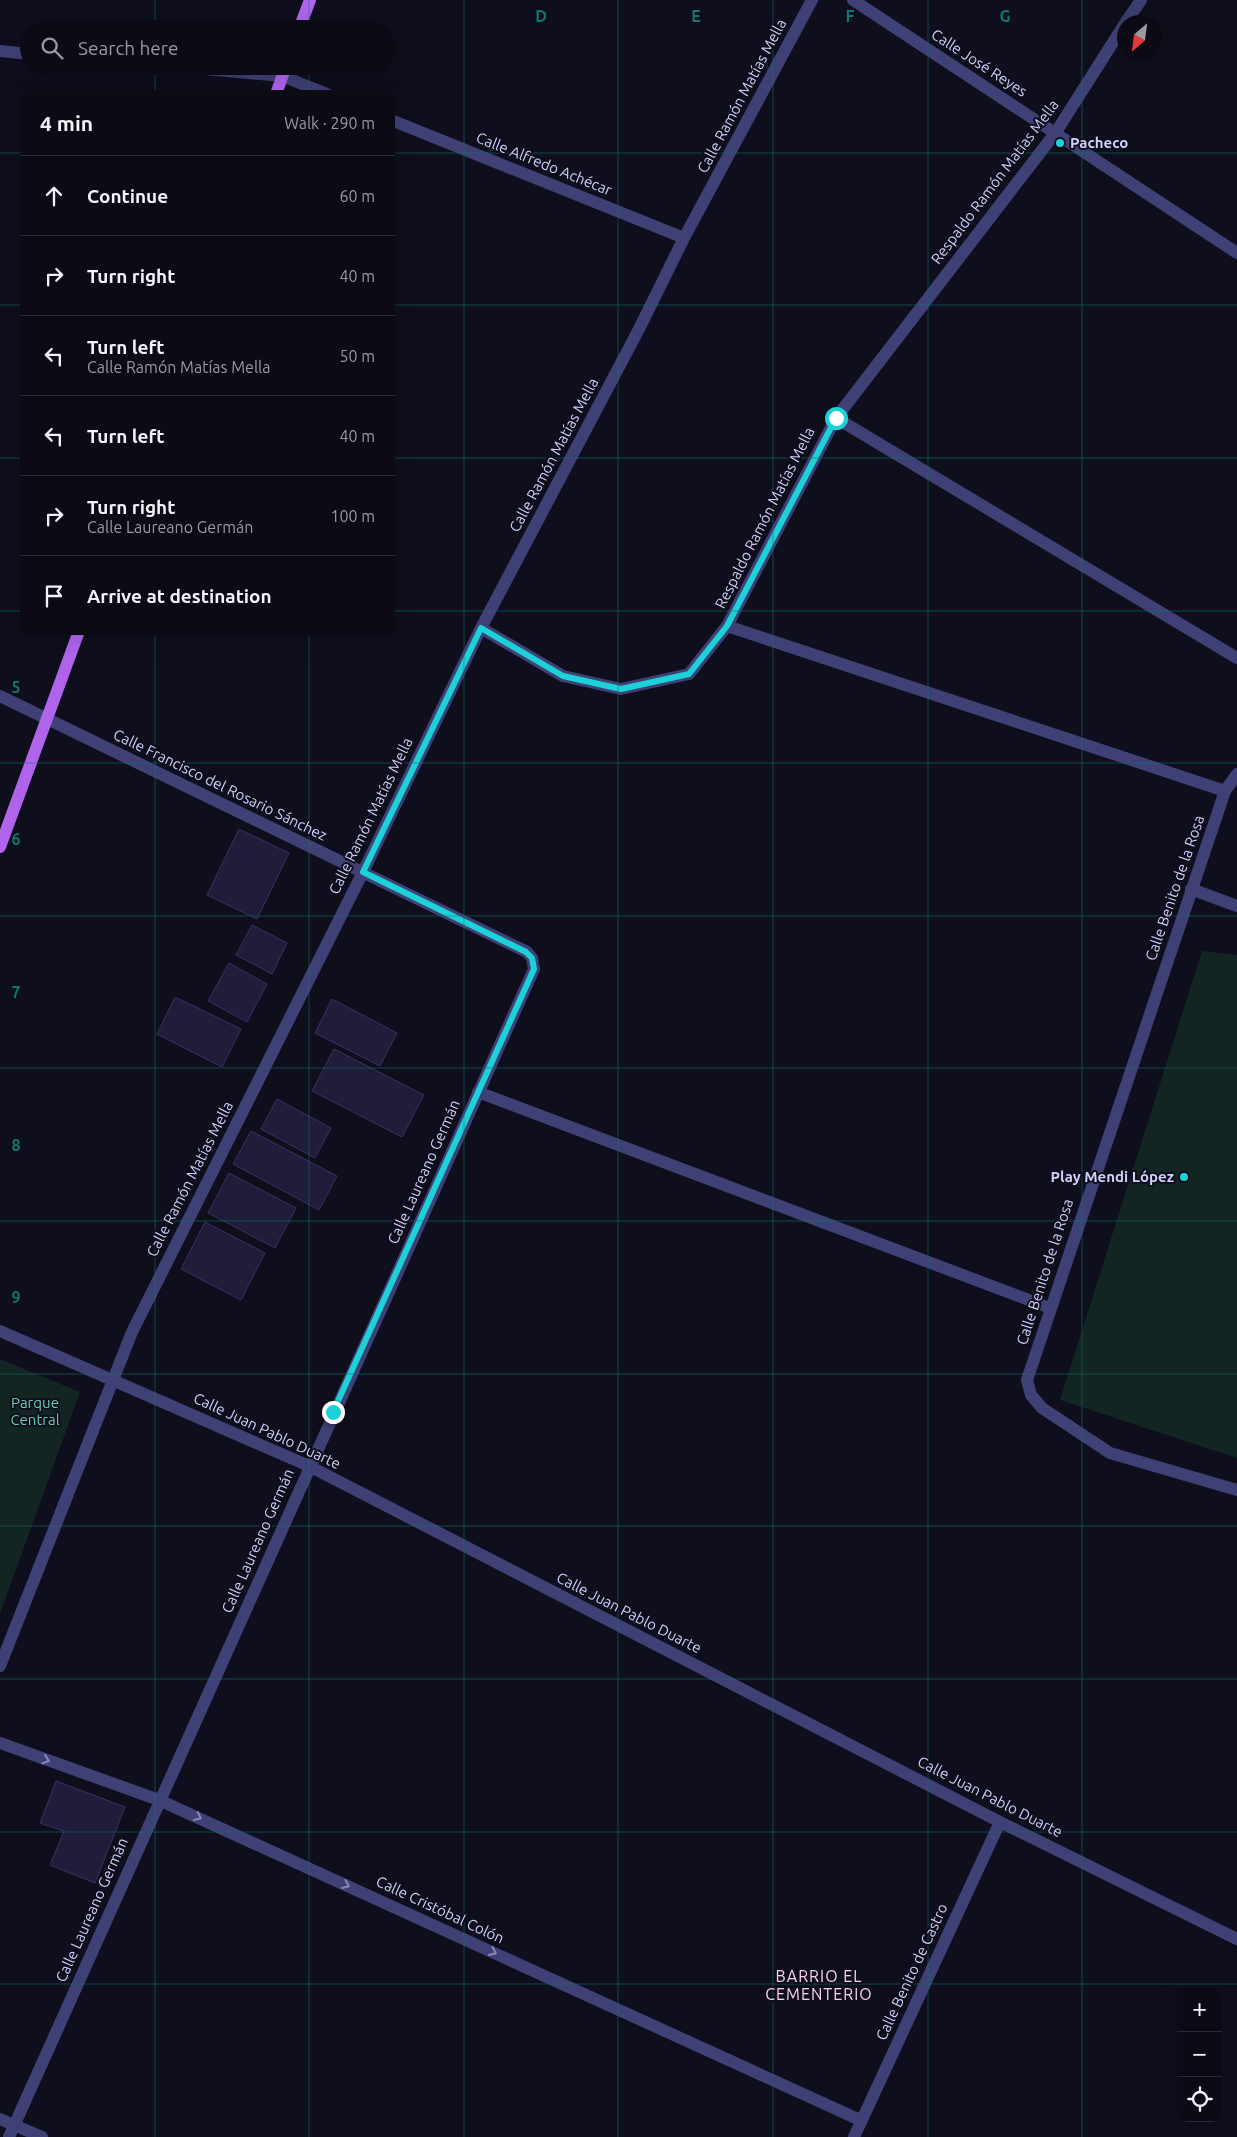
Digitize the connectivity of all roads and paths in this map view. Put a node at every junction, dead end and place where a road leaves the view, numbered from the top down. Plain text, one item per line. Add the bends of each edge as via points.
1 (310, 0) edge
2 (812, 0) edge
3 (853, 0) edge
4 (1141, 0) edge
5 (1131, 15) edge
6 (302, 20) edge
7 (1117, 37) edge
8 (0, 51) edge
9 (20, 53) edge
10 (283, 75) edge
11 (291, 75) edge
12 (277, 90) edge
13 (320, 90) edge
14 (395, 122) edge
15 (1056, 132) junction
16 (684, 238) junction
17 (1237, 253) edge
18 (836, 418) junction
19 (727, 626) junction
20 (481, 628) junction
21 (78, 635) edge
22 (1237, 658) edge
23 (0, 696) edge
24 (47, 719) junction
25 (1237, 774) edge
26 (1225, 791) junction
27 (0, 848) edge
28 (363, 872) junction
29 (1191, 889) junction
30 (1237, 906) edge
31 (532, 958) joint
32 (478, 1092) junction
33 (1050, 1308) junction
34 (0, 1331) edge
35 (113, 1379) junction
36 (309, 1466) junction
37 (1237, 1490) edge
38 (0, 1666) edge
39 (0, 1744) edge
40 (159, 1800) junction
41 (1000, 1822) junction
42 (1237, 1939) edge
43 (0, 2119) edge
44 (860, 2120) junction
45 (11, 2131) edge
46 (42, 2137) edge
47 (854, 2137) edge

1 - 6 main road
2 - 16 street, Calle Ramón Matías Mella
3 - 15 street, Calle José Reyes
4 - 5 street, Respaldo Ramón Matías Mella
7 - 15 street, Respaldo Ramón Matías Mella
8 - 9 street
10 - 12 main road
11 - 13 street
14 - 16 street, Calle Alfredo Achécar
15 - 17 street, Calle José Reyes
15 - 18 street, Respaldo Ramón Matías Mella
16 - 20 street, Calle Ramón Matías Mella
18 - 19 street, Respaldo Ramón Matías Mella
18 - 22 street
19 - 20 street, Respaldo Ramón Matías Mella via 689,674 621,689 563,676
19 - 26 street
20 - 28 street, Calle Ramón Matías Mella
21 - 24 main road
23 - 24 street, Calle Francisco del Rosario Sánchez
24 - 27 main road
24 - 28 street, Calle Francisco del Rosario Sánchez
25 - 26 street, Calle Benito de la Rosa
26 - 29 street, Calle Benito de la Rosa
28 - 31 street, Calle Francisco del Rosario Sánchez via 526,952
28 - 35 street, Calle Ramón Matías Mella via 132,1332
29 - 30 street
29 - 33 street, Calle Benito de la Rosa
31 - 32 street, Calle Laureano Germán via 534,969
32 - 33 street
32 - 36 street, Calle Laureano Germán
33 - 37 street, Calle Benito de la Rosa via 1027,1380 1031,1394 1042,1408 1110,1453
34 - 35 street, Calle Juan Pablo Duarte
35 - 36 street, Calle Juan Pablo Duarte
35 - 38 street, Calle Ramón Matías Mella
36 - 40 street, Calle Laureano Germán
36 - 41 street, Calle Juan Pablo Duarte
39 -> 40 street, Calle Cristóbal Colón
40 -> 44 street, Calle Cristóbal Colón
40 - 45 street, Calle Laureano Germán
41 - 42 street, Calle Juan Pablo Duarte
41 - 44 street, Calle Benito de Castro
43 - 45 street
44 - 47 street, Calle Benito de Castro
45 - 46 street

